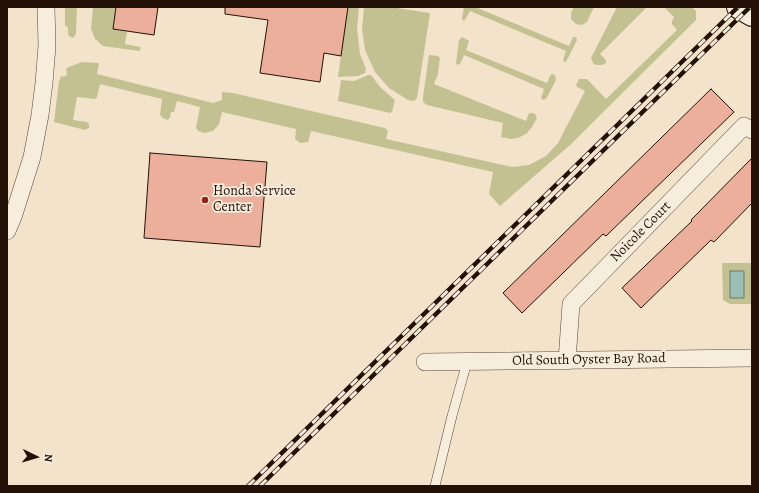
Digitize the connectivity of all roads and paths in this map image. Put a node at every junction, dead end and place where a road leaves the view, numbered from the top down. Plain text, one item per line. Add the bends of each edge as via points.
1 (46, 7) edge
2 (738, 7) edge
3 (752, 15) edge
4 (752, 130) edge
5 (7, 231) edge
6 (752, 358) edge
7 (567, 361) junction
8 (425, 362) dead end
9 (467, 362) junction
10 (435, 486) edge

1 - 5 street via 44,83 40,115 32,156
2 - 3 main road
4 - 7 street, Noicole Court via 744,126 571,304
6 - 7 street, Old South Oyster Bay Road
7 - 9 street, Old South Oyster Bay Road
8 - 9 street, Old South Oyster Bay Road
9 - 10 lane

